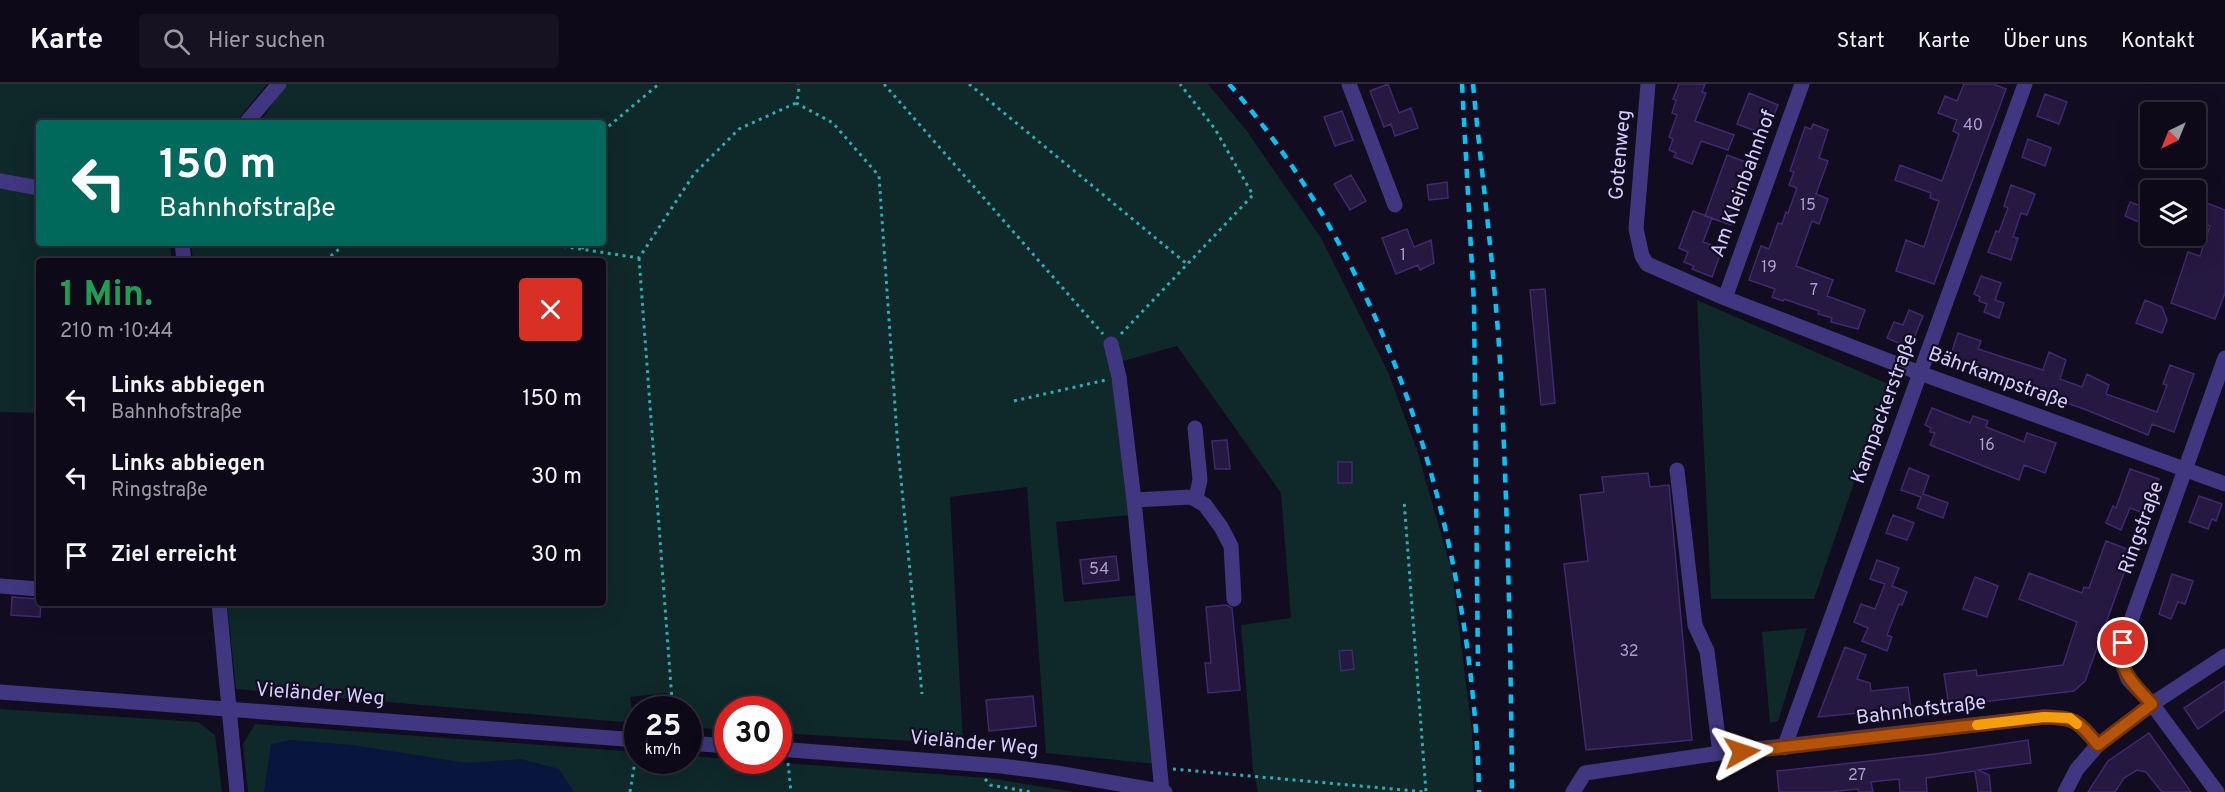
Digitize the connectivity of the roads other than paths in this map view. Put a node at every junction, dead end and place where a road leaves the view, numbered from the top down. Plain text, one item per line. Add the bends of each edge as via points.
1 (279, 84) edge
2 (1349, 84) edge
3 (1648, 84) edge
4 (1802, 84) edge
5 (2025, 84) edge
6 (249, 120) edge
7 (0, 181) edge
8 (36, 187) edge
9 (1395, 205) dead end
10 (1725, 298) junction
11 (1111, 344) road end
12 (2225, 358) edge
13 (1920, 373) junction
14 (1195, 428) dead end
15 (1677, 470) dead end
16 (2185, 470) junction
17 (2225, 484) edge
18 (1196, 498) junction
19 (1134, 500) junction
20 (0, 585) edge
21 (36, 589) edge
22 (1234, 599) dead end
23 (219, 606) edge
24 (2225, 656) edge
25 (0, 692) edge
26 (2152, 704) junction
27 (228, 709) junction
28 (624, 745) edge
29 (2098, 745) junction
30 (1784, 748) junction
31 (792, 750) edge
32 (1720, 753) junction
33 (237, 792) edge
34 (1163, 792) edge
35 (1574, 792) edge
36 (2065, 792) edge
37 (2217, 792) edge

1 - 6 street
2 - 9 street
3 - 10 street, Gotenweg via 1636,229 1642,256 1647,264
4 - 10 street, Am Kleinbahnhof
5 - 13 street, Kampackerstraße
7 - 8 street
10 - 13 street, Bährkampstraße
11 - 19 street via 1119,376
12 - 16 street, Ringstraße
13 - 16 street, Bährkampstraße
13 - 30 street, Kampackerstraße
14 - 18 street via 1200,480
15 - 32 street via 1695,625 1707,651
16 - 17 street, Bährkampstraße
16 - 26 street, Ringstraße via 2120,654 2128,679
18 - 19 street
18 - 22 street via 1205,505 1231,546
19 - 34 street
20 - 21 street
23 - 27 street
24 - 26 street
25 - 27 street, Vieländer Weg
26 - 29 street
26 - 37 street, Ringstraße
27 - 28 street, Vieländer Weg
27 - 33 street
29 - 30 street, Bahnhofstraße via 2070,718 2044,717
29 - 36 street via 2077,769
30 - 32 street, Bahnhofstraße
31 - 34 street, Vieländer Weg via 981,764
32 - 35 street, Bahnhofstraße via 1585,773

